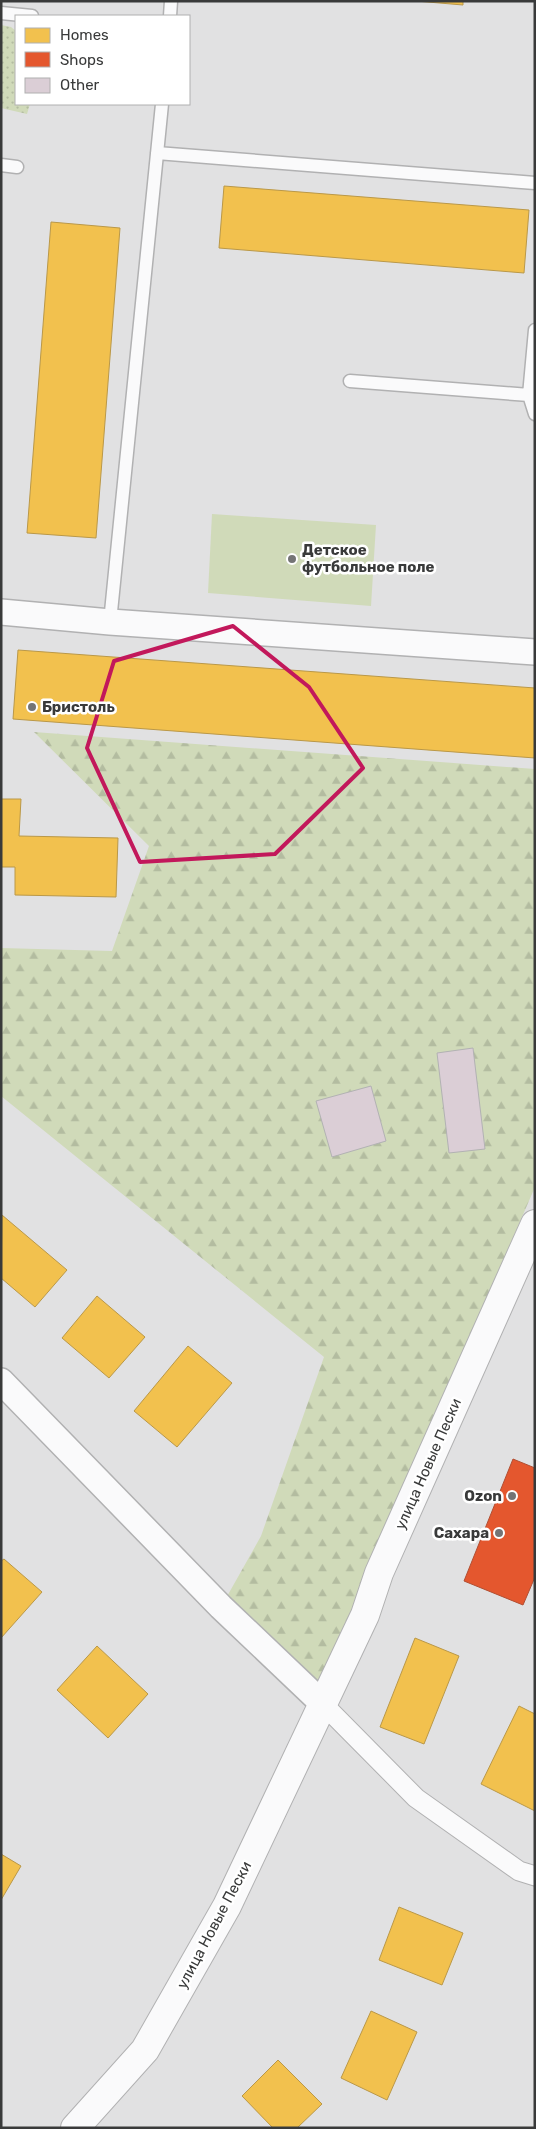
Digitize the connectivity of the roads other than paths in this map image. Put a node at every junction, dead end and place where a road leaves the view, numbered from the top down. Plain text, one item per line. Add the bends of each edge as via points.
1 (171, 1) edge
2 (1, 13) edge
3 (22, 15) edge
4 (170, 15) edge
5 (162, 105) edge
6 (158, 153) junction
7 (1, 165) edge
8 (17, 167) dead end
9 (535, 183) edge
10 (535, 330) edge
11 (350, 381) dead end
12 (529, 395) junction
13 (535, 414) edge
14 (1, 612) edge
15 (110, 622) junction
16 (535, 652) edge
17 (535, 1224) edge
18 (1, 1381) edge
19 (322, 1703) junction
20 (535, 1876) edge
21 (75, 2128) edge

1 - 4 lane
2 - 3 lane
5 - 6 lane
6 - 9 lane
6 - 15 lane
7 - 8 lane
10 - 12 lane
11 - 12 lane
12 - 13 lane
14 - 15 street
15 - 16 street
17 - 19 main road, улица Новые Пески via 379,1573 366,1615
18 - 19 street via 221,1607
19 - 20 street via 416,1798 519,1871
19 - 21 main road, улица Новые Пески via 227,1906 145,2050

